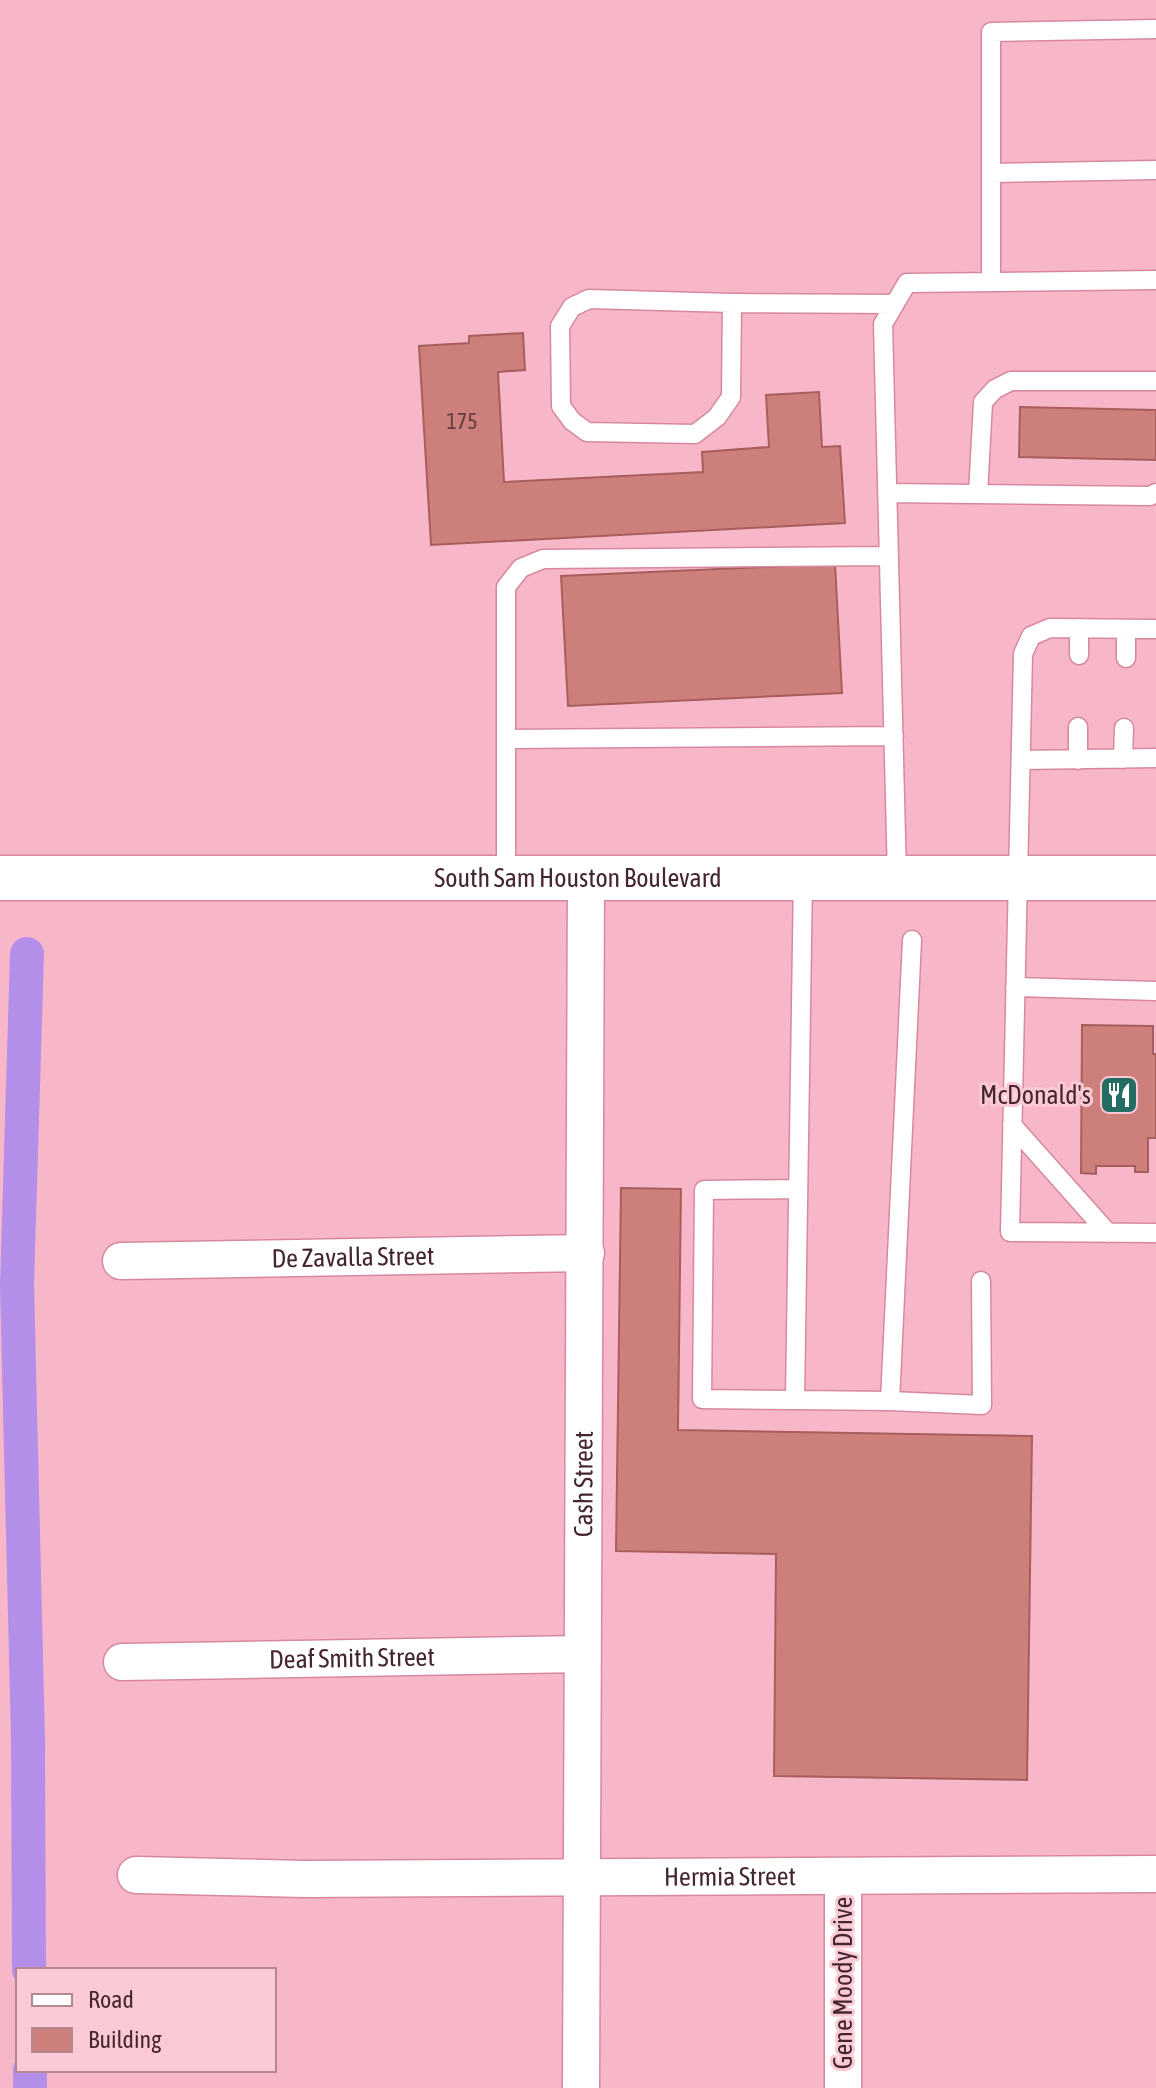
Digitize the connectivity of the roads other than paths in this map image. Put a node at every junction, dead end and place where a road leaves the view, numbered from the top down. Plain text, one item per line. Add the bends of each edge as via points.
1 (1156, 29) edge
2 (1156, 170) edge
3 (991, 173) junction
4 (1156, 280) edge
5 (991, 282) junction
6 (732, 303) junction
7 (895, 304) junction
8 (1156, 381) edge
9 (887, 493) junction
10 (1156, 493) edge
11 (978, 494) junction
12 (889, 556) junction
13 (1079, 628) junction
14 (1126, 629) junction
15 (1156, 629) edge
16 (1079, 655) dead end
17 (1126, 658) dead end
18 (1078, 727) dead end
19 (1124, 728) dead end
20 (894, 736) junction
21 (506, 739) junction
22 (1156, 758) edge
23 (1123, 759) junction
24 (1021, 760) junction
25 (1078, 760) junction
26 (506, 877) junction
27 (803, 877) junction
28 (897, 877) junction
29 (1017, 877) junction
30 (0, 878) edge
31 (1156, 878) edge
32 (586, 879) junction
33 (912, 940) dead end
34 (1015, 987) junction
35 (1156, 991) edge
36 (1012, 1125) junction
37 (798, 1189) junction
38 (1108, 1233) junction
39 (1156, 1233) edge
40 (586, 1253) junction
41 (121, 1261) dead end
42 (981, 1281) dead end
43 (795, 1400) junction
44 (890, 1401) junction
45 (582, 1654) junction
46 (122, 1662) dead end
47 (1156, 1874) edge
48 (136, 1875) dead end
49 (583, 1877) junction
50 (843, 1877) junction
51 (581, 2088) edge
52 (843, 2088) edge

1 - 3 lane via 991,32
2 - 3 lane
3 - 5 lane
4 - 5 lane
5 - 7 lane via 907,283
6 - 6 lane via 589,299 572,307 560,326 561,406 587,432 695,434 731,397
6 - 7 lane
7 - 9 lane via 883,324
8 - 11 lane via 1011,381 995,389 983,402
9 - 11 lane
9 - 12 lane
10 - 11 lane
12 - 20 lane
12 - 21 lane via 543,559 521,568 506,587
13 - 14 lane
13 - 16 lane
13 - 24 lane via 1050,628 1031,636 1023,654
14 - 15 lane
14 - 17 lane
18 - 25 lane
19 - 23 lane
20 - 21 lane
20 - 28 lane
21 - 26 lane
22 - 23 lane
23 - 25 lane
24 - 25 lane
24 - 29 lane
26 - 30 main road, South Sam Houston Boulevard
26 - 32 main road, South Sam Houston Boulevard
27 - 28 main road, South Sam Houston Boulevard
27 - 32 main road, South Sam Houston Boulevard
27 - 37 lane
28 - 29 main road, South Sam Houston Boulevard
29 - 31 main road, South Sam Houston Boulevard
29 - 34 lane
32 - 40 street, Cash Street
33 - 44 lane
34 - 35 lane
34 - 36 lane
36 - 38 lane
36 - 38 lane via 1010,1232
37 - 43 lane
37 - 43 lane via 704,1190 702,1399
38 - 39 lane
40 - 41 street, De Zavalla Street
40 - 45 street, Cash Street
42 - 44 lane via 982,1405
43 - 44 lane
45 - 46 street, Deaf Smith Street
45 - 49 street, Cash Street
47 - 50 street, Hermia Street
48 - 49 street, Hermia Street
49 - 50 street, Hermia Street
49 - 51 street, Cash Street
50 - 52 street, Gene Moody Drive

